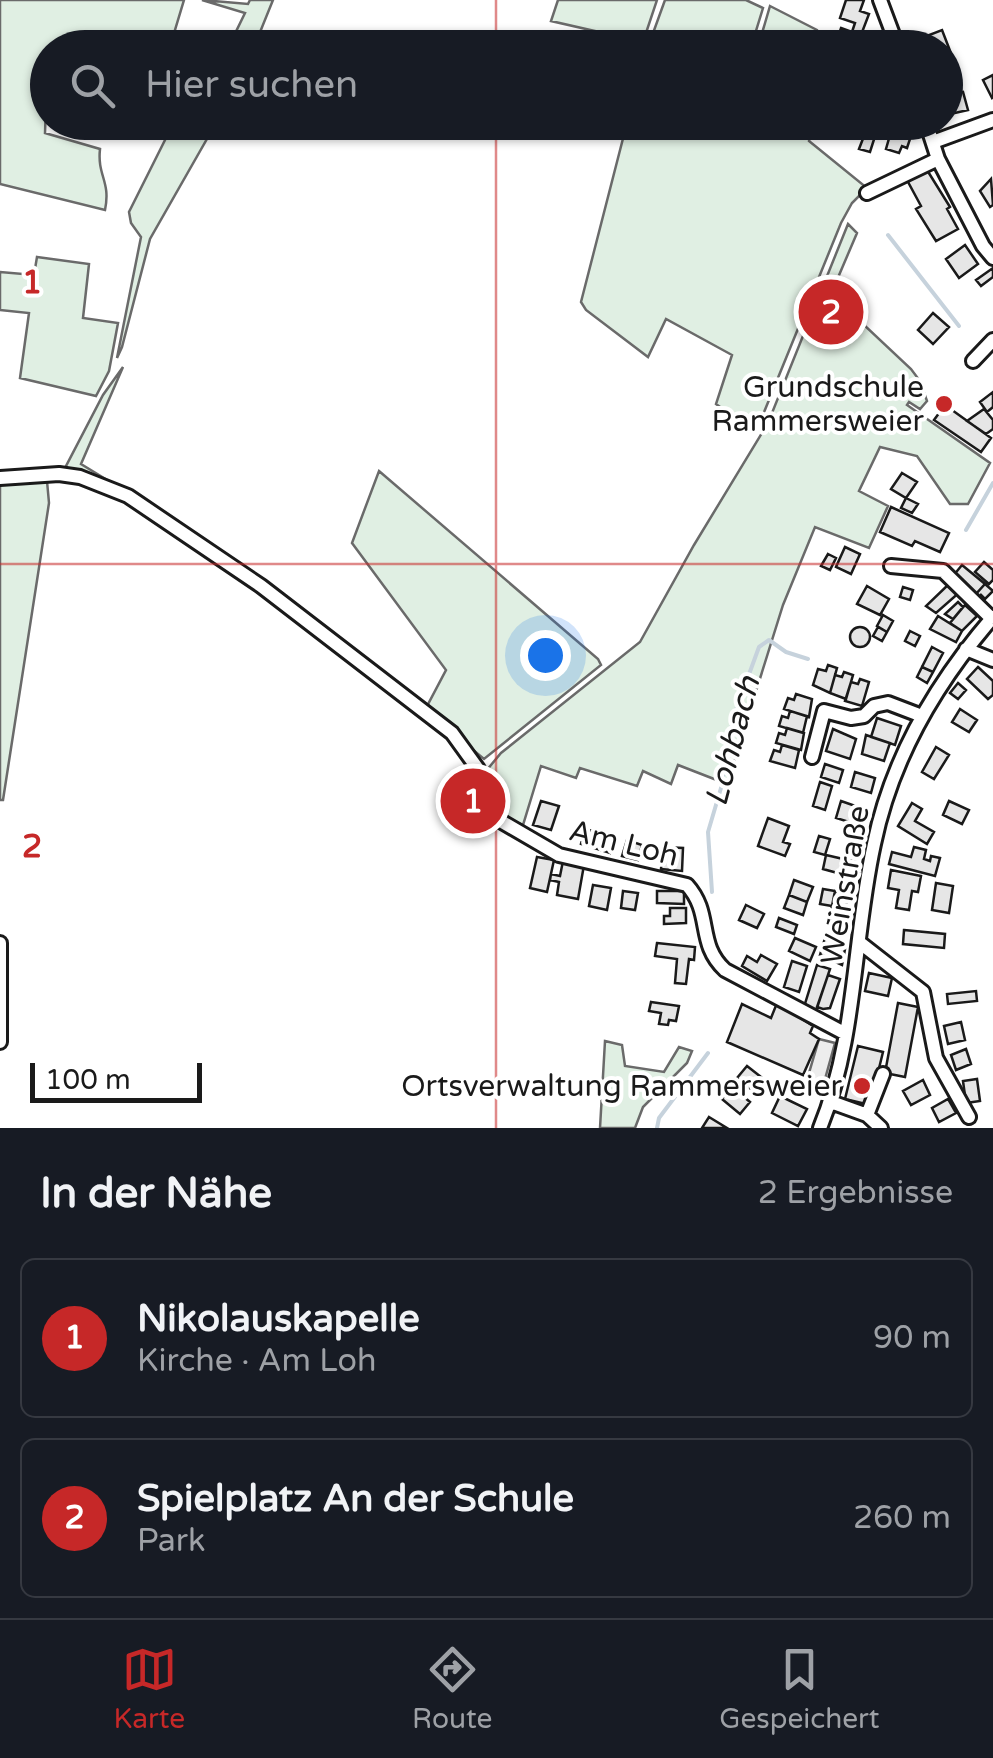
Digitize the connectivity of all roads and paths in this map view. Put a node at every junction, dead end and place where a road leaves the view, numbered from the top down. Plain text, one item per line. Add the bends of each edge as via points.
1 (880, 0) edge
2 (891, 30) edge
3 (993, 120) edge
4 (963, 131) edge
5 (938, 140) edge
6 (933, 142) joint
7 (938, 159) junction
8 (866, 193) dead end
9 (993, 258) edge
10 (993, 340) edge
11 (973, 360) dead end
12 (0, 478) edge
13 (891, 566) dead end
14 (992, 617) edge
15 (966, 648) junction
16 (993, 660) edge
17 (922, 716) junction
18 (812, 757) dead end
19 (859, 942) junction
20 (0, 944) edge
21 (846, 1034) junction
22 (0, 1042) edge
23 (884, 1074) dead end
24 (831, 1102) junction
25 (867, 1115) junction
26 (969, 1117) dead end
27 (820, 1128) edge
28 (881, 1128) edge

1 - 2 street
3 - 4 street
5 - 6 street
6 - 7 street
7 - 8 street
7 - 9 street
10 - 11 street
12 - 21 street, Am Loh via 59,474 128,496 261,586 452,734 478,769 492,816 559,855 688,885 700,899 712,958 724,970
13 - 14 street via 943,571
14 - 15 street, Weinstraße
15 - 16 street
15 - 17 street, Weinstraße
17 - 18 street via 888,702 864,716 824,712
17 - 19 street, Weinstraße via 884,802
19 - 21 street, Weinstraße
19 - 26 street via 923,992 936,1058
20 - 22 street
21 - 24 street, Weinstraße
23 - 25 street
24 - 25 street
24 - 27 street, Weinstraße
25 - 28 street

